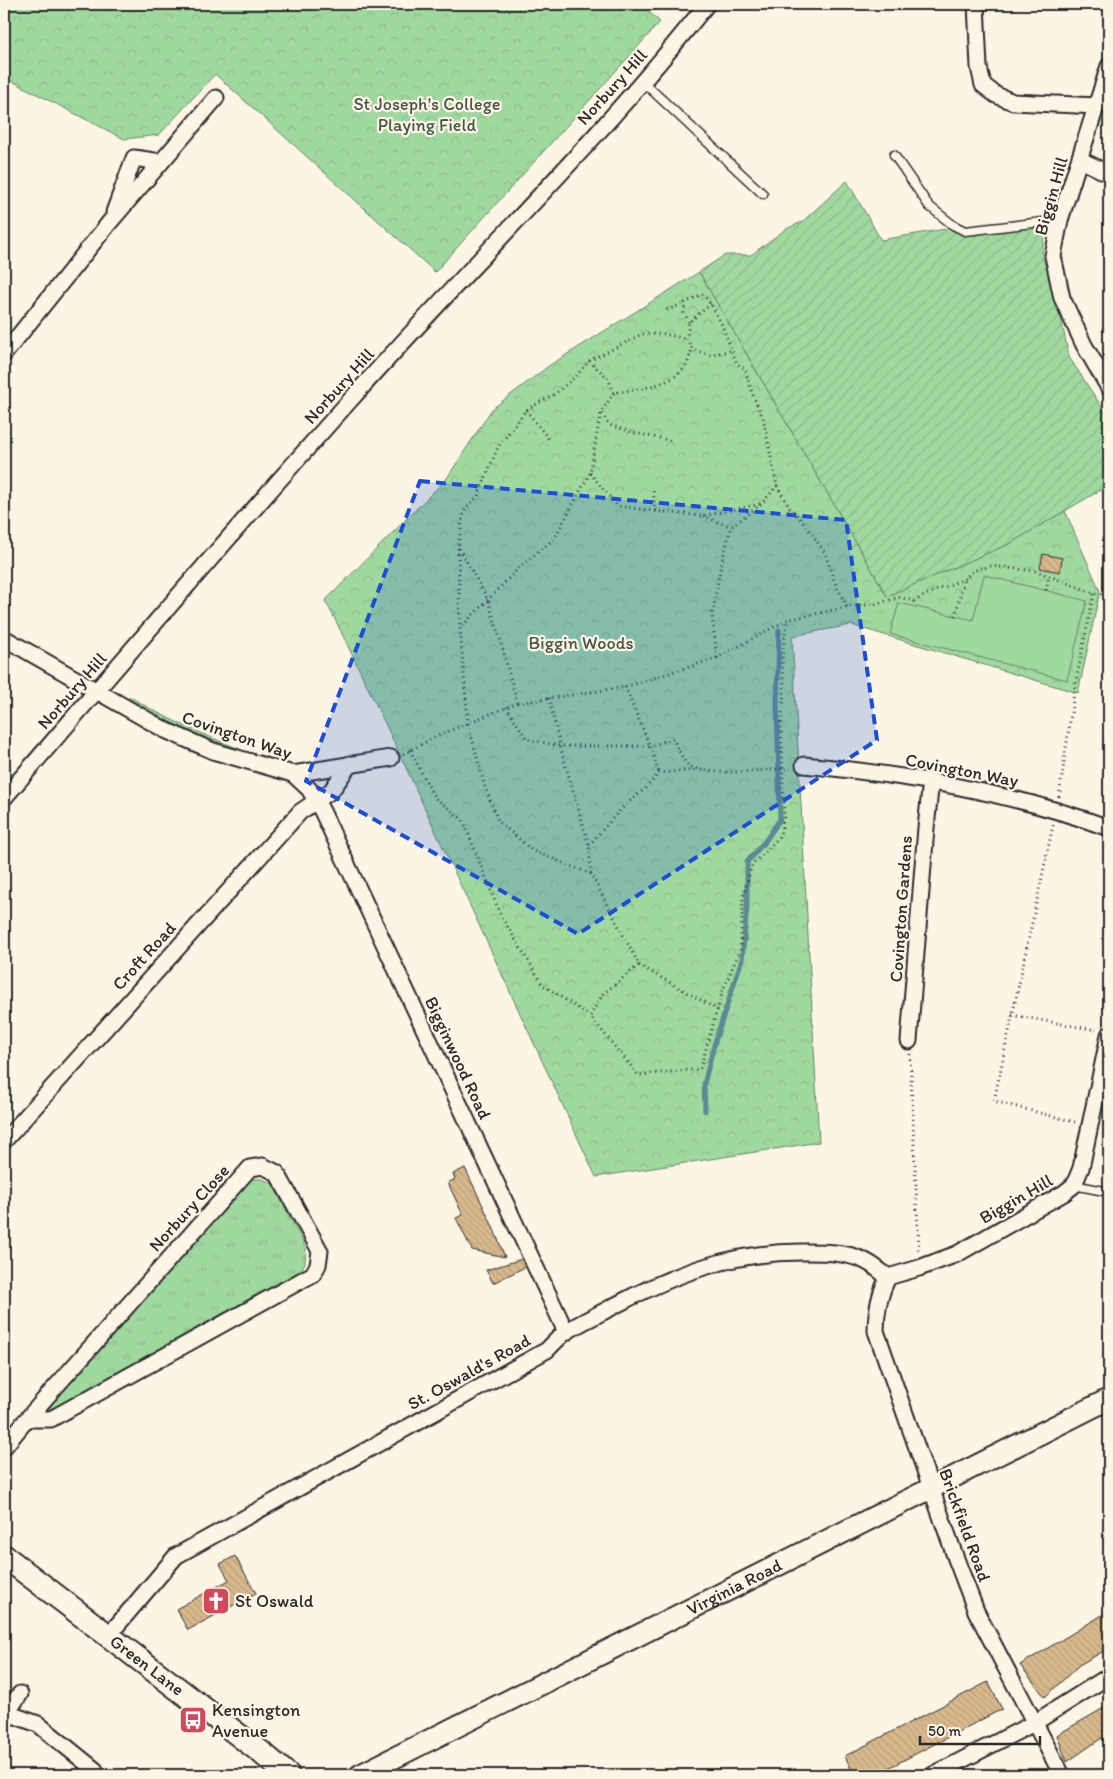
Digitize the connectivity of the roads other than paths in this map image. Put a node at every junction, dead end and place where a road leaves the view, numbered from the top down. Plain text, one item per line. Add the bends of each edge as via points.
1 (707, 4) edge
2 (976, 4) edge
3 (1109, 66) edge
4 (642, 81) junction
5 (216, 98) dead end
6 (1096, 106) junction
7 (894, 155) dead end
8 (1081, 160) junction
9 (161, 162) junction
10 (1109, 174) edge
11 (763, 194) dead end
12 (1060, 220) junction
13 (110, 223) junction
14 (4, 354) edge
15 (1109, 388) edge
16 (4, 638) edge
17 (97, 691) junction
18 (395, 757) road end
19 (350, 764) junction
20 (804, 765) road end
21 (293, 774) junction
22 (931, 780) junction
23 (4, 798) edge
24 (316, 800) junction
25 (1109, 828) edge
26 (1106, 1039) edge
27 (910, 1041) road end
28 (4, 1141) edge
29 (1074, 1185) junction
30 (1109, 1192) edge
31 (888, 1277) junction
32 (566, 1332) junction
33 (1109, 1399) edge
34 (27, 1419) junction
35 (4, 1447) edge
36 (931, 1488) junction
37 (4, 1556) edge
38 (108, 1636) junction
39 (1109, 1676) edge
40 (20, 1694) dead end
41 (6, 1715) edge
42 (1034, 1723) junction
43 (95, 1770) dead end
44 (288, 1775) edge
45 (360, 1775) edge
46 (933, 1775) edge
47 (1062, 1775) edge

1 - 4 street, Norbury Hill
2 - 6 street via 983,85 1013,102
3 - 6 street, Biggin Hill
4 - 11 lane
4 - 17 street, Norbury Hill via 354,396
5 - 9 street
6 - 8 street, Biggin Hill
7 - 12 lane via 929,206 965,231
8 - 10 street
8 - 12 street, Biggin Hill
9 - 13 street
9 - 13 street via 134,158
12 - 15 street, Biggin Hill via 1053,256 1062,298
13 - 14 street
16 - 17 street, Covington Way
17 - 21 street, Covington Way via 200,746
17 - 23 street, Norbury Hill
18 - 19 street, Covington Way
19 - 21 street, Covington Way
19 - 24 street, Croft Road via 331,791
20 - 22 street, Covington Way
21 - 24 street, Bigginwood Road
22 - 25 street, Covington Way via 1057,810
22 - 27 street, Covington Gardens
24 - 28 street, Croft Road via 300,812
24 - 32 street, Bigginwood Road
26 - 29 street, Biggin Hill via 1081,1168
29 - 30 lane
29 - 31 street, Biggin Hill via 957,1254
31 - 32 street, St. Oswald's Road via 864,1260 846,1255 795,1251 752,1255 677,1275
31 - 36 street, Brickfield Road via 880,1294 876,1331
32 - 38 street, St. Oswald's Road via 547,1350 176,1556
33 - 36 street, Virginia Road
34 - 34 street, Norbury Close via 51,1419 313,1274 320,1251 277,1173 263,1166 250,1168
34 - 35 street, Norbury Close
36 - 42 street, Brickfield Road via 976,1611
36 - 45 street, Virginia Road
37 - 38 main road, Green Lane
38 - 44 main road, Green Lane
39 - 42 street
40 - 41 street
41 - 43 street via 38,1724
42 - 46 street
42 - 47 street, Brickfield Road

